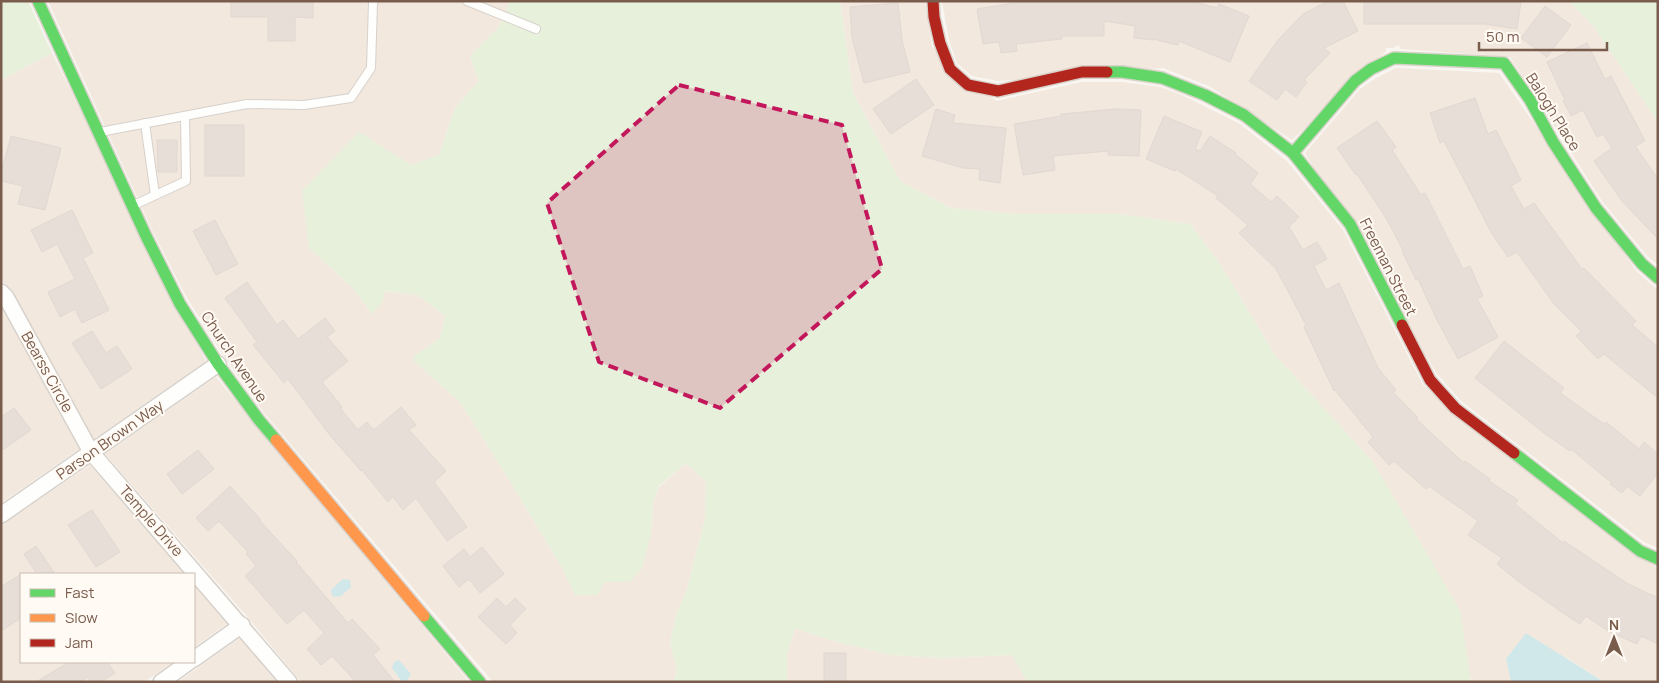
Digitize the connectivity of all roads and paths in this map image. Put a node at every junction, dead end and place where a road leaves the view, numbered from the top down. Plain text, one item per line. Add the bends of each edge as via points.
1 (38, 1) edge
2 (374, 1) edge
3 (468, 1) edge
4 (933, 1) edge
5 (536, 29) dead end
6 (185, 116) junction
7 (145, 123) junction
8 (98, 132) junction
9 (1293, 153) junction
10 (155, 196) junction
11 (132, 206) junction
12 (1658, 278) edge
13 (1, 292) edge
14 (218, 364) junction
15 (91, 452) junction
16 (1, 515) edge
17 (1658, 559) edge
18 (242, 625) junction
19 (195, 658) edge
20 (188, 663) edge
21 (161, 682) edge
22 (289, 682) edge
23 (480, 682) edge

1 - 8 street, Church Avenue
2 - 6 lane via 371,68 351,98 304,105 247,104
3 - 5 lane
4 - 9 street, Freeman Street via 940,43 950,69 968,85 998,91 1082,72 1122,72 1162,78 1244,115
6 - 7 lane
6 - 10 lane via 186,181
7 - 8 lane
7 - 10 lane
8 - 11 street, Church Avenue
9 - 12 street, Balogh Place via 1355,81 1394,58 1504,63 1596,208 1642,264
9 - 17 street, Freeman Street via 1350,224 1430,380 1455,408 1640,551
10 - 11 lane
11 - 14 street, Church Avenue via 180,304
13 - 15 street, Bearss Circle
14 - 15 street, Parson Brown Way
14 - 23 street, Church Avenue via 259,420
15 - 16 street, Parson Brown Way
15 - 18 street, Temple Drive
18 - 19 street
18 - 22 street, Temple Drive
20 - 21 street

